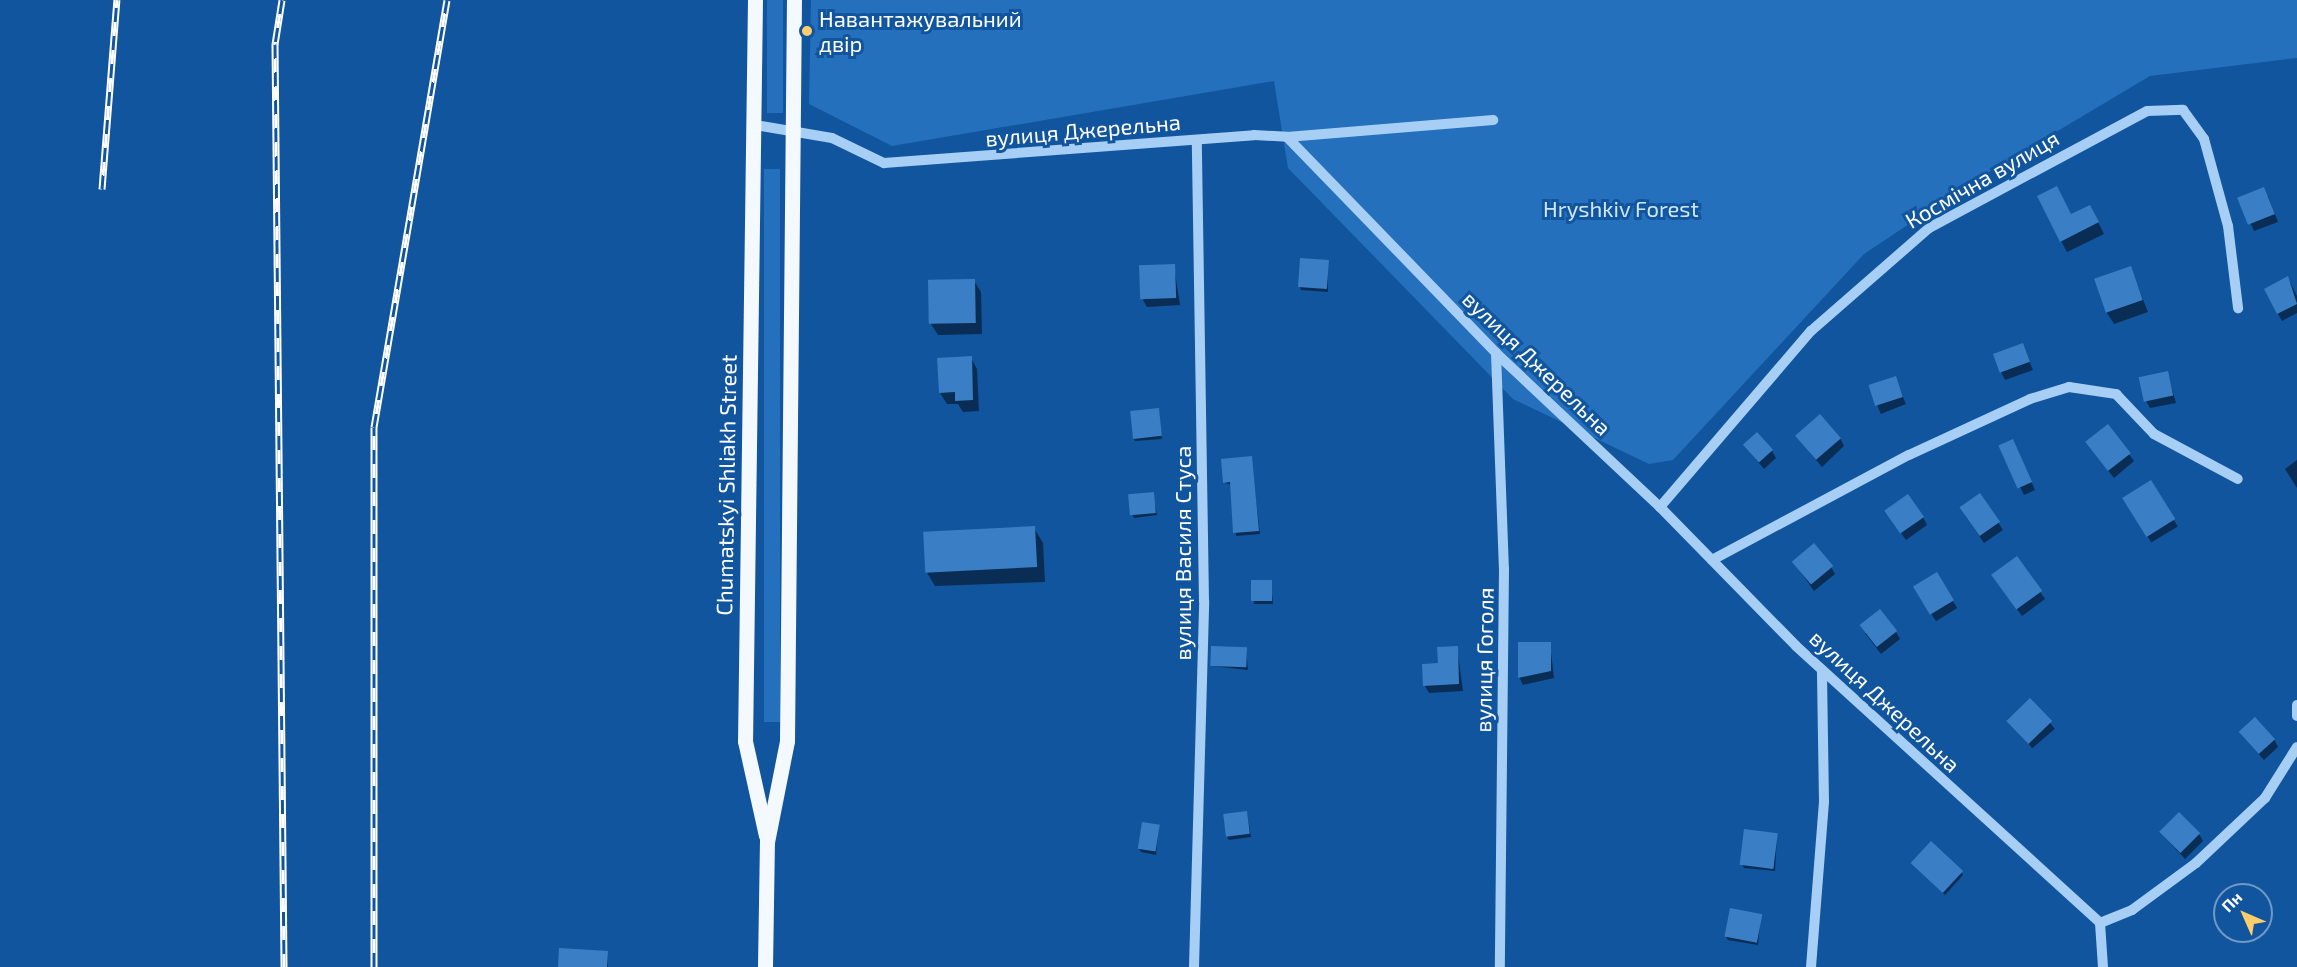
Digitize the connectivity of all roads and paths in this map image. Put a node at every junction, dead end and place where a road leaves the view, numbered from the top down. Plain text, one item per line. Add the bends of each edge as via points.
1 (755, 0) edge
2 (794, 0) edge
3 (1493, 120) dead end
4 (754, 126) junction
5 (793, 130) junction
6 (1287, 138) junction
7 (1197, 140) junction
8 (2238, 308) dead end
9 (1496, 353) junction
10 (2238, 479) dead end
11 (1660, 507) junction
12 (1712, 560) junction
13 (1822, 671) junction
14 (2297, 705) edge
15 (2297, 716) edge
16 (2297, 747) edge
17 (767, 842) junction
18 (2100, 923) junction
19 (765, 967) edge
20 (1194, 967) edge
21 (1500, 967) edge
22 (1811, 967) edge
23 (2103, 967) edge

1 - 4 main road, Chumatskyi Shliakh Street
2 - 5 main road, Chumatskyi Shliakh Street
3 - 6 street
4 - 5 street
4 - 17 main road, Chumatskyi Shliakh Street via 745,741
5 - 7 street, вулиця Джерельна via 832,138 884,163
5 - 17 main road, Chumatskyi Shliakh Street via 787,741
6 - 7 street, вулиця Джерельна
6 - 9 street, вулиця Джерельна
7 - 20 street, вулиця Василя Стуса via 1204,602
8 - 11 street, Космічна вулиця via 2228,226 2204,139 2183,110 2147,111 1920,235 1811,331
9 - 11 street, вулиця Джерельна
9 - 21 street, вулиця Гоголя via 1504,569
10 - 12 street via 2154,434 2116,394 2069,387 2030,399 1909,455
11 - 12 street, вулиця Джерельна
12 - 13 street, вулиця Джерельна
13 - 18 street, вулиця Джерельна
13 - 22 street via 1824,802
14 - 15 street
16 - 18 street via 2265,798 2196,863 2132,910
17 - 19 main road, Chumatskyi Shliakh Street
18 - 23 street

